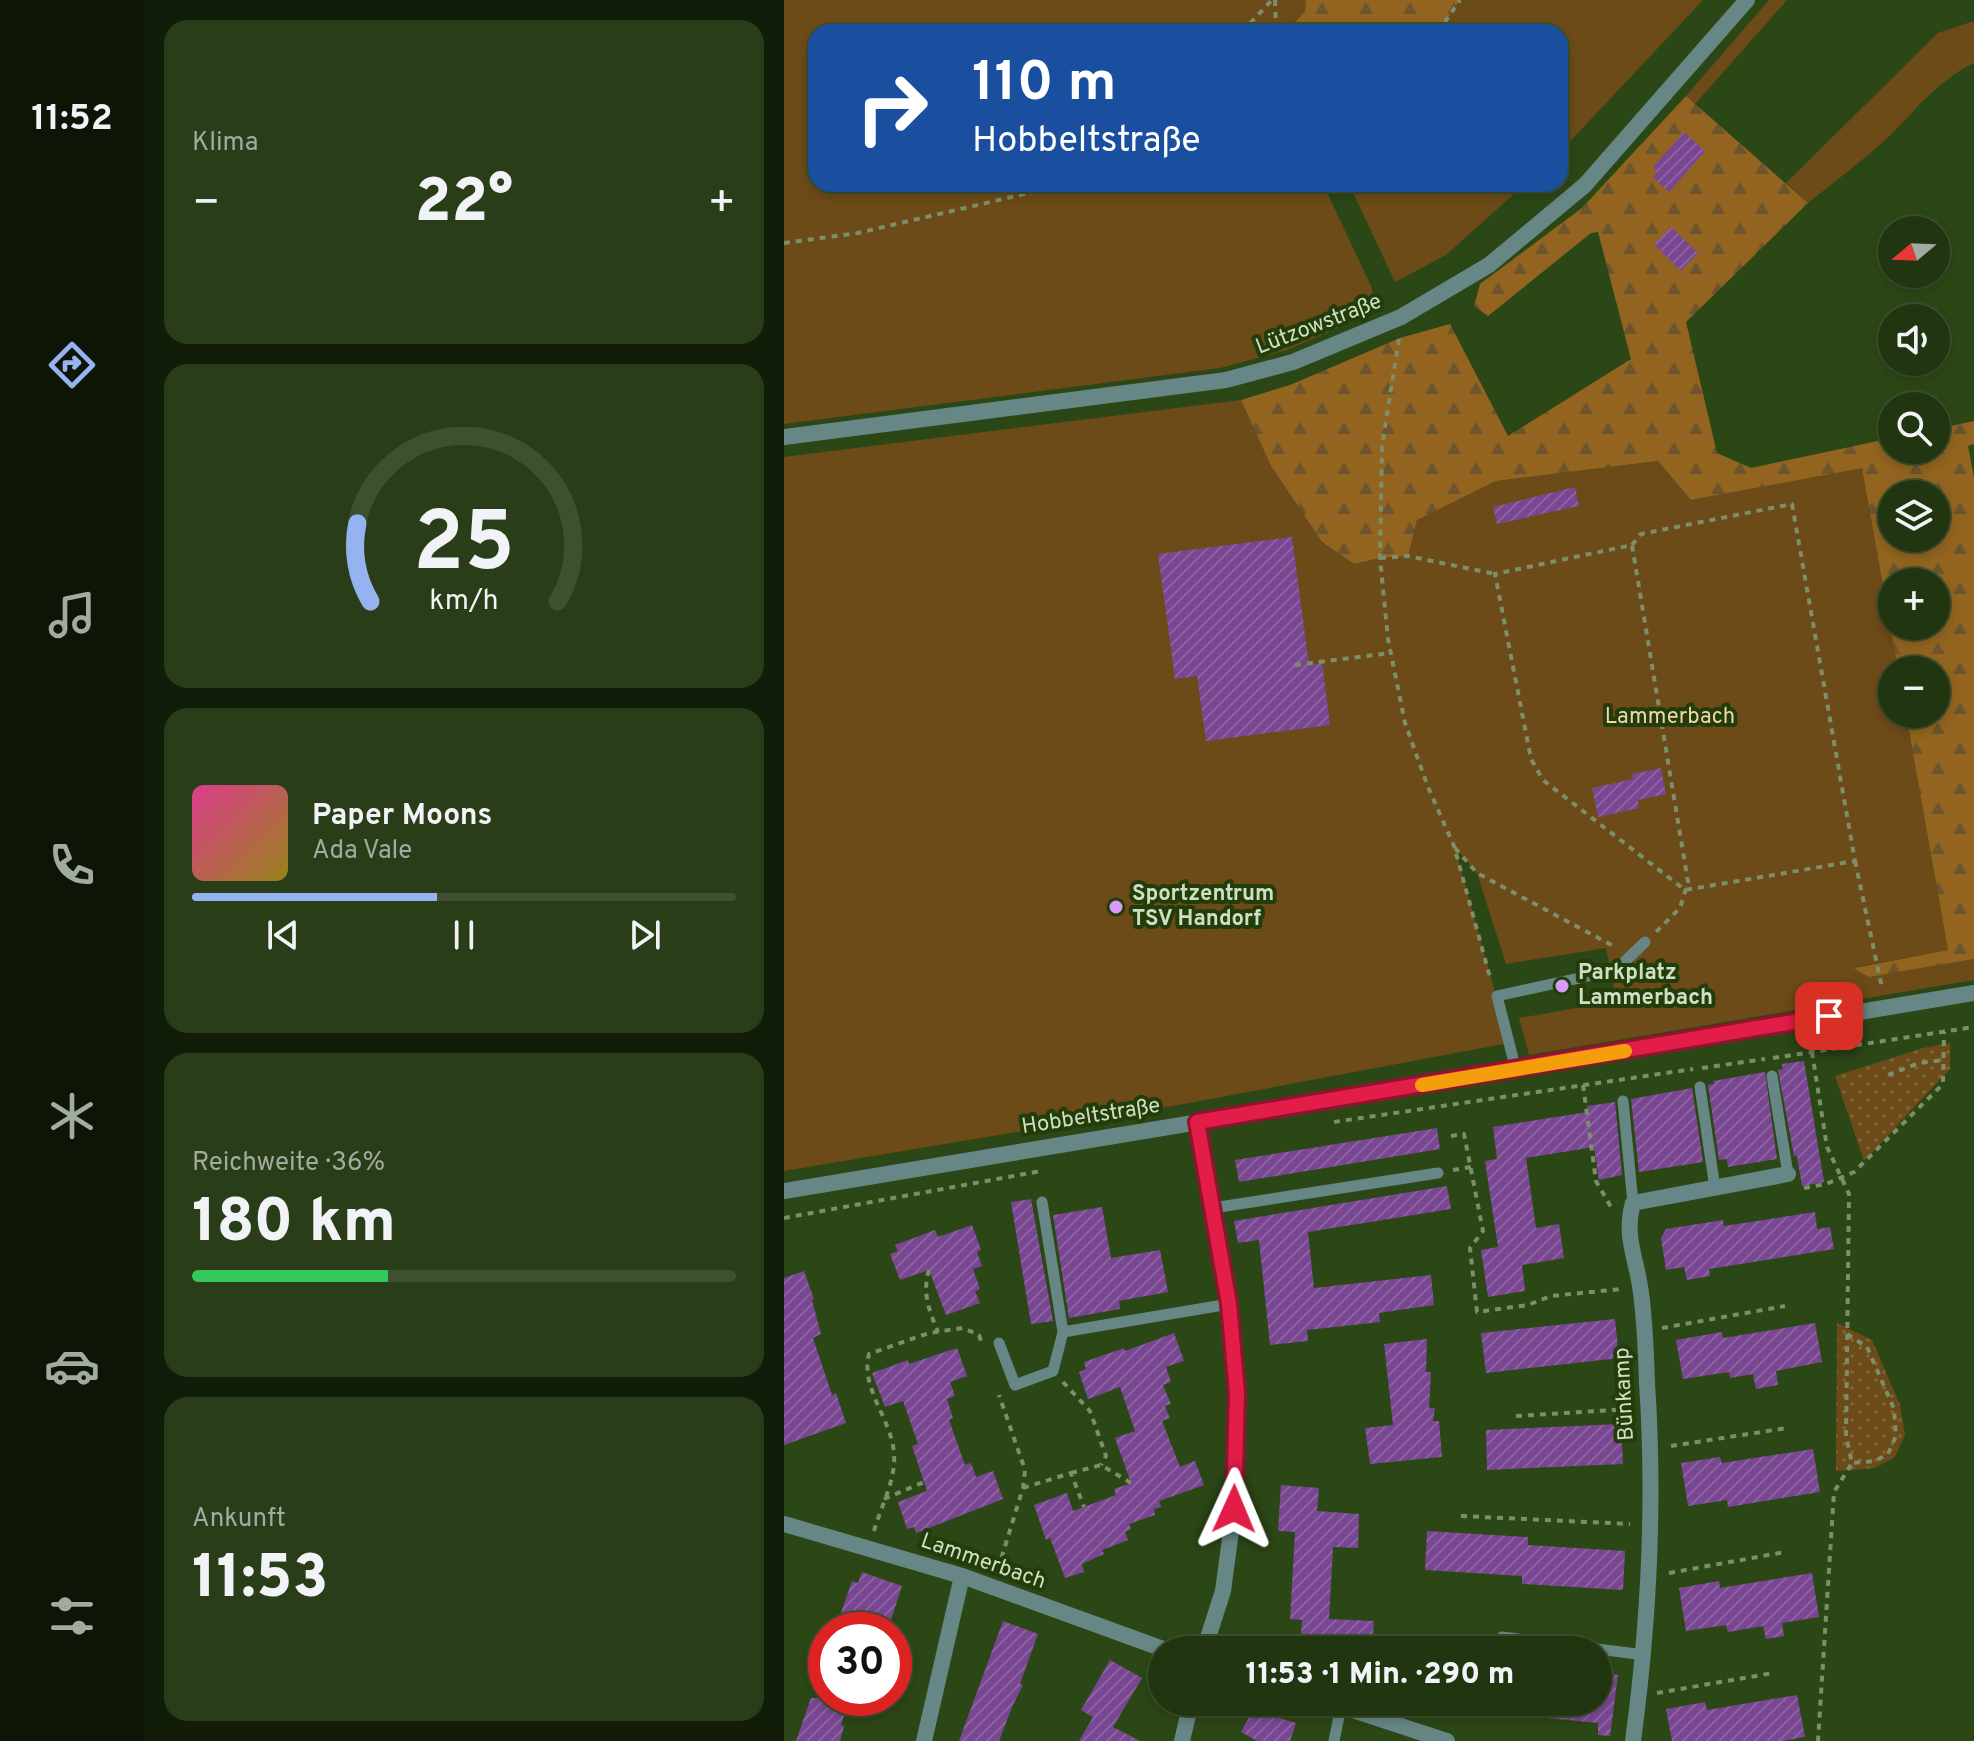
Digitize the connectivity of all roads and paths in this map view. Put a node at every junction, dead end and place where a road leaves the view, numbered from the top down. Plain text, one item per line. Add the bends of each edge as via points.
1 (1273, 0) edge
2 (1460, 0) edge
3 (1747, 0) edge
4 (1250, 24) edge
5 (1275, 24) edge
6 (1444, 24) edge
7 (1033, 192) edge
8 (784, 243) edge
9 (1401, 317) junction
10 (784, 437) edge
11 (1632, 545) junction
12 (1380, 558) junction
13 (1495, 574) junction
14 (1391, 653) junction
15 (1295, 665) dead end
16 (1454, 846) junction
17 (1855, 861) junction
18 (1685, 890) junction
19 (1645, 942) joint
20 (1632, 956) junction
21 (1974, 993) edge
22 (1497, 996) junction
23 (1886, 1006) junction
24 (1974, 1027) edge
25 (1944, 1032) junction
26 (1812, 1052) junction
27 (1944, 1060) junction
28 (1516, 1070) junction
29 (1888, 1075) dead end
30 (1772, 1076) dead end
31 (1583, 1085) junction
32 (1700, 1087) dead end
33 (1623, 1101) dead end
34 (1197, 1122) junction
35 (1325, 1124) dead end
36 (1451, 1136) dead end
37 (1050, 1170) dead end
38 (1438, 1173) dead end
39 (1788, 1174) junction
40 (1842, 1179) junction
41 (1715, 1188) junction
42 (784, 1191) edge
43 (1042, 1202) dead end
44 (1633, 1203) junction
45 (1213, 1208) junction
46 (784, 1218) edge
47 (1628, 1222) junction
48 (929, 1270) dead end
49 (1640, 1287) junction
50 (1229, 1304) junction
51 (1785, 1306) dead end
52 (1644, 1331) junction
53 (938, 1332) junction
54 (1063, 1332) junction
55 (1847, 1334) junction
56 (999, 1343) dead end
57 (984, 1350) dead end
58 (1053, 1371) junction
59 (1000, 1395) dead end
60 (1648, 1408) junction
61 (1516, 1416) dead end
62 (1787, 1428) dead end
63 (1650, 1449) junction
64 (1852, 1463) junction
65 (1101, 1465) junction
66 (1071, 1473) junction
67 (924, 1482) dead end
68 (1131, 1483) dead end
69 (1023, 1488) junction
70 (882, 1500) junction
71 (1084, 1507) dead end
72 (1461, 1516) dead end
73 (784, 1524) edge
74 (1651, 1525) junction
75 (869, 1548) junction
76 (1785, 1552) dead end
77 (962, 1576) junction
78 (1648, 1576) junction
79 (992, 1587) junction
80 (1209, 1636) edge
81 (1148, 1643) edge
82 (1612, 1651) edge
83 (1645, 1655) junction
84 (1773, 1673) dead end
85 (1639, 1696) junction
86 (1188, 1716) edge
87 (1334, 1716) edge
88 (1371, 1716) edge
89 (924, 1741) edge
90 (1182, 1741) edge
91 (1334, 1741) edge
92 (1447, 1741) edge
93 (1633, 1741) edge
94 (1818, 1741) edge

1 - 4 path
1 - 5 path
2 - 6 path
3 - 9 street, Lützowstraße via 1585,185 1489,265
7 - 8 path via 858,233
9 - 10 street, Lützowstraße via 1293,362 1226,380
9 - 12 path via 1382,446
11 - 13 path
11 - 17 path via 1641,534 1792,504
11 - 18 path via 1688,882
12 - 13 path via 1408,556
12 - 14 path
13 - 18 path via 1531,759 1543,780
14 - 15 path
14 - 16 path via 1405,723
16 - 20 path via 1477,873
16 - 22 path
17 - 18 path
17 - 23 path
18 - 19 path via 1680,908
19 - 20 lane
20 - 22 lane via 1616,970
21 - 23 street, Hobbeltstraße
22 - 28 lane
23 - 28 street, Hobbeltstraße
24 - 25 path
25 - 26 path
25 - 27 path
26 - 31 path
26 - 40 path via 1827,1147
27 - 29 path
27 - 40 path via 1943,1084
28 - 34 street, Hobbeltstraße
30 - 39 lane
31 - 35 path
31 - 47 path via 1596,1181 1608,1205
32 - 41 lane
33 - 44 lane
34 - 42 street, Hobbeltstraße
34 - 45 street
36 - 49 path via 1464,1134 1483,1231 1470,1248 1477,1312 1551,1296
37 - 46 path
38 - 45 lane
39 - 40 path via 1802,1188
39 - 41 street
40 - 55 path via 1849,1194
41 - 44 street
43 - 54 lane
44 - 47 street, Bünkamp
45 - 50 street
47 - 49 street, Bünkamp
48 - 53 path via 926,1303
49 - 52 street, Bünkamp
50 - 54 lane
50 - 80 street via 1237,1393 1234,1509 1223,1591
51 - 52 path
52 - 60 street, Bünkamp
53 - 57 path via 963,1328 979,1335
53 - 70 path via 869,1354 865,1370 894,1449 894,1473
54 - 58 lane
55 - 64 path via 1846,1436
55 - 64 path via 1867,1347 1894,1409 1896,1436 1888,1454
56 - 58 lane via 1015,1385
58 - 65 path via 1090,1411 1106,1456
59 - 69 path via 1025,1470
60 - 61 path
60 - 63 street, Bünkamp
62 - 63 path
63 - 74 street, Bünkamp
64 - 94 path via 1834,1492
65 - 66 path
65 - 68 path
66 - 69 path
66 - 71 path
67 - 70 path
69 - 79 path
70 - 75 path
72 - 74 path
73 - 75 street, Lammerbach
74 - 78 street, Bünkamp
75 - 77 street, Lammerbach
76 - 78 path
77 - 79 street, Lammerbach
77 - 89 street
78 - 83 street, Bünkamp
79 - 81 street, Lammerbach
82 - 83 lane
83 - 85 street, Bünkamp
84 - 85 path
85 - 93 street, Bünkamp
86 - 90 street
87 - 91 lane
88 - 92 street

